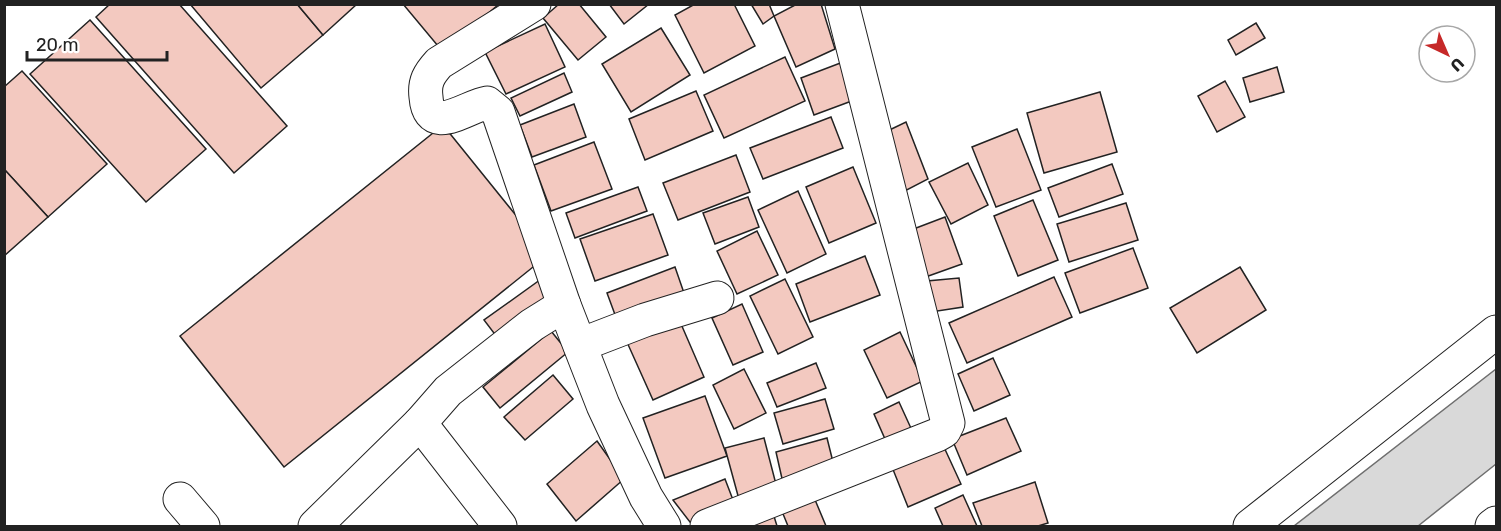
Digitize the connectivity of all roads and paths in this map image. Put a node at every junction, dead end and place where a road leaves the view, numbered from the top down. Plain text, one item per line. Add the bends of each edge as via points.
1 (534, 4) edge
2 (842, 4) edge
3 (717, 297) dead end
4 (564, 305) junction
5 (1497, 332) edge
6 (580, 345) junction
7 (420, 423) junction
8 (180, 499) dead end
9 (1497, 523) edge
10 (203, 526) edge
11 (315, 526) edge
12 (500, 526) edge
13 (664, 526) edge
14 (706, 526) edge
15 (1250, 526) edge
16 (1492, 526) edge

1 - 4 street via 439,63 429,75 426,104 430,112 441,118 487,103 498,112
2 - 14 street via 948,423 937,435
3 - 6 street
4 - 6 street
4 - 7 street via 465,377
5 - 15 street
6 - 13 street via 603,405 646,497
7 - 11 street
7 - 12 street
8 - 10 street
9 - 16 street

